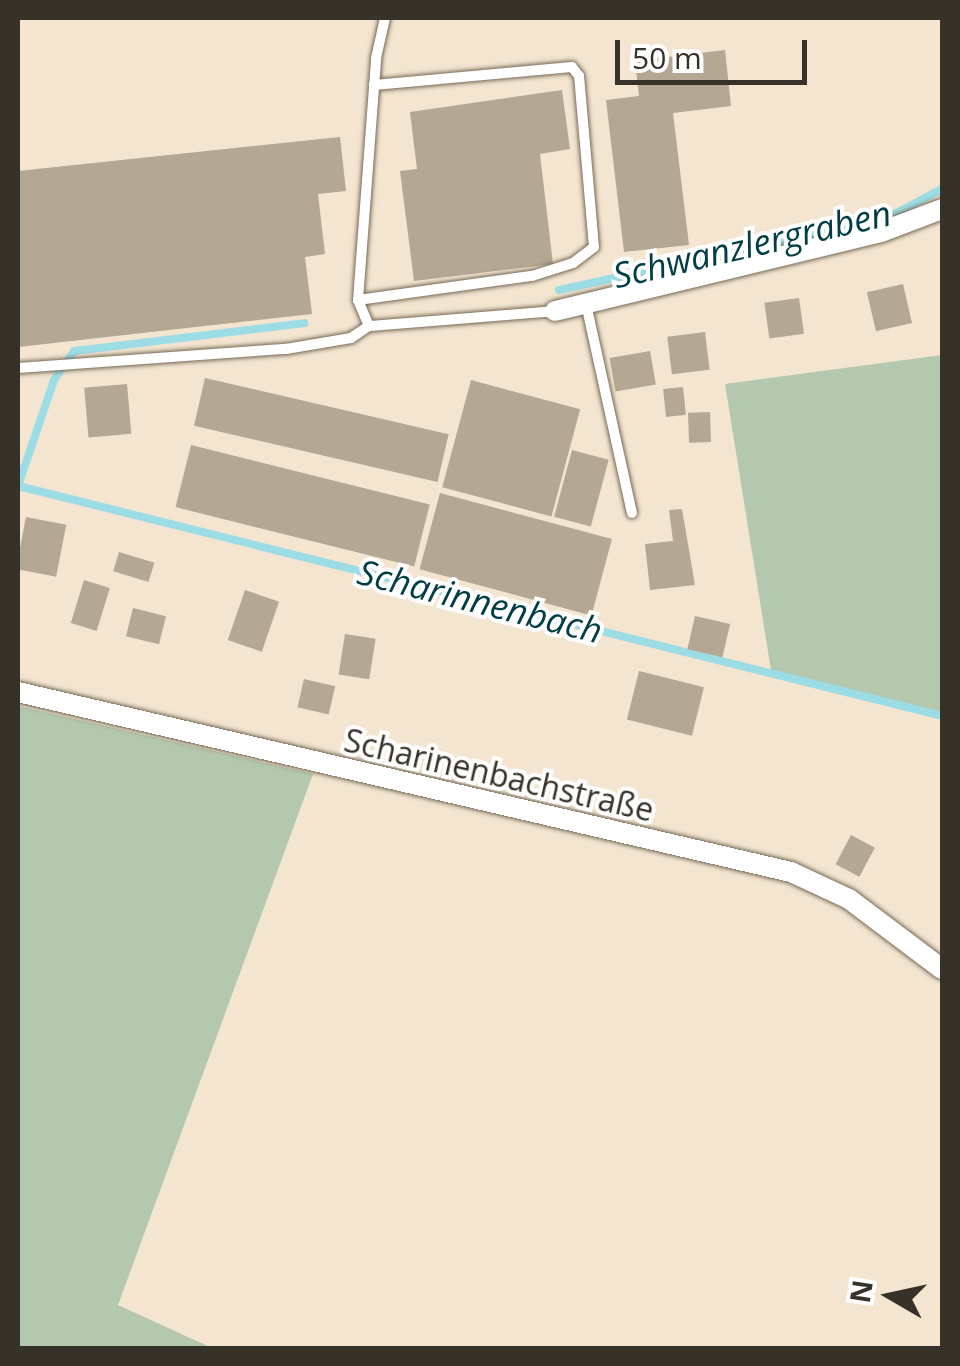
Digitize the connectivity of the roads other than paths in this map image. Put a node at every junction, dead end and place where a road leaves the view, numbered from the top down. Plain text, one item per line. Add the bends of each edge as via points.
1 (386, 18) edge
2 (374, 86) junction
3 (942, 209) edge
4 (358, 300) junction
5 (586, 303) junction
6 (556, 311) joint
7 (369, 326) junction
8 (18, 368) edge
9 (632, 513) dead end
10 (18, 692) edge
11 (942, 969) edge

1 - 2 lane
2 - 4 lane
2 - 4 lane via 572,67 579,76 594,247 573,264 532,276
3 - 5 street via 880,232
4 - 7 lane
5 - 6 street
5 - 9 lane
6 - 7 lane
7 - 8 lane via 351,338 286,349
10 - 11 street, Scharinenbachstraße via 791,872 849,899

